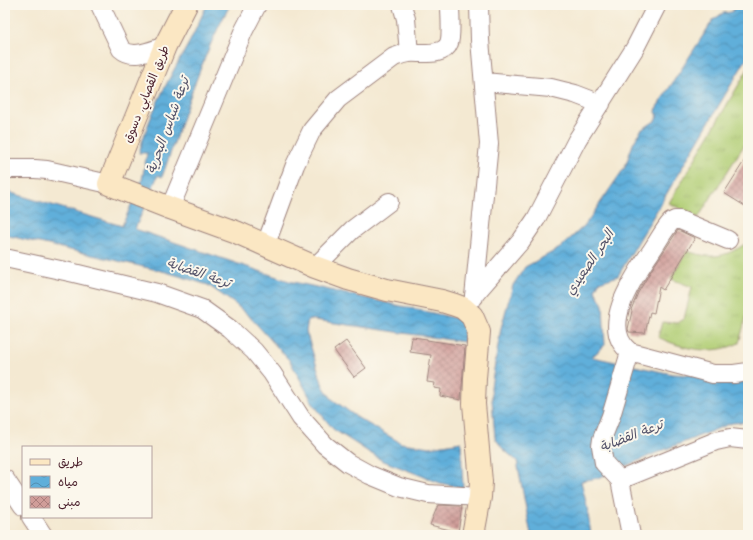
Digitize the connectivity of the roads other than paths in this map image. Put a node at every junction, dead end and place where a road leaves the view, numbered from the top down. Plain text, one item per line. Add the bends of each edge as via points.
1 (100, 5) edge
2 (186, 5) edge
3 (257, 5) edge
4 (402, 5) edge
5 (450, 5) edge
6 (479, 5) edge
7 (657, 5) edge
8 (165, 46) junction
9 (409, 53) junction
10 (484, 82) junction
11 (601, 104) junction
12 (5, 169) edge
13 (109, 184) junction
14 (154, 202) junction
15 (389, 202) dead end
16 (728, 240) dead end
17 (266, 244) junction
18 (5, 258) edge
19 (315, 267) junction
20 (473, 306) junction
21 (630, 352) junction
22 (748, 372) edge
23 (748, 440) edge
24 (5, 479) edge
25 (620, 480) junction
26 (480, 489) junction
27 (22, 504) edge
28 (32, 518) edge
29 (43, 535) edge
30 (473, 535) edge
31 (631, 535) edge

1 - 8 street via 121,49 126,53 138,54
2 - 8 main road, طريق القصابي, دسوق
3 - 14 street
4 - 9 street
5 - 9 street via 450,40 447,48 439,52
6 - 10 street
7 - 11 street via 635,48
8 - 13 main road, طريق القصابي, دسوق
9 - 17 street via 400,54 388,61 346,92 312,130 295,166
10 - 11 street via 551,88
10 - 20 street via 489,144
11 - 20 street via 577,140 536,219
12 - 13 street via 34,168
13 - 14 main road
14 - 17 main road
15 - 19 street via 352,230
16 - 21 street via 680,220 675,220 668,226 631,282 620,307 619,338 623,347
17 - 19 main road
18 - 26 street via 157,293 202,309 230,329 254,351 272,373 301,418 325,445 348,463 399,487 428,494
19 - 20 main road via 387,290 463,308
20 - 26 main road via 478,326 474,404
21 - 22 street via 713,374
21 - 25 street via 601,446 604,463
23 - 25 street via 730,438 716,441
24 - 27 street
25 - 31 street
26 - 30 main road
28 - 29 street

